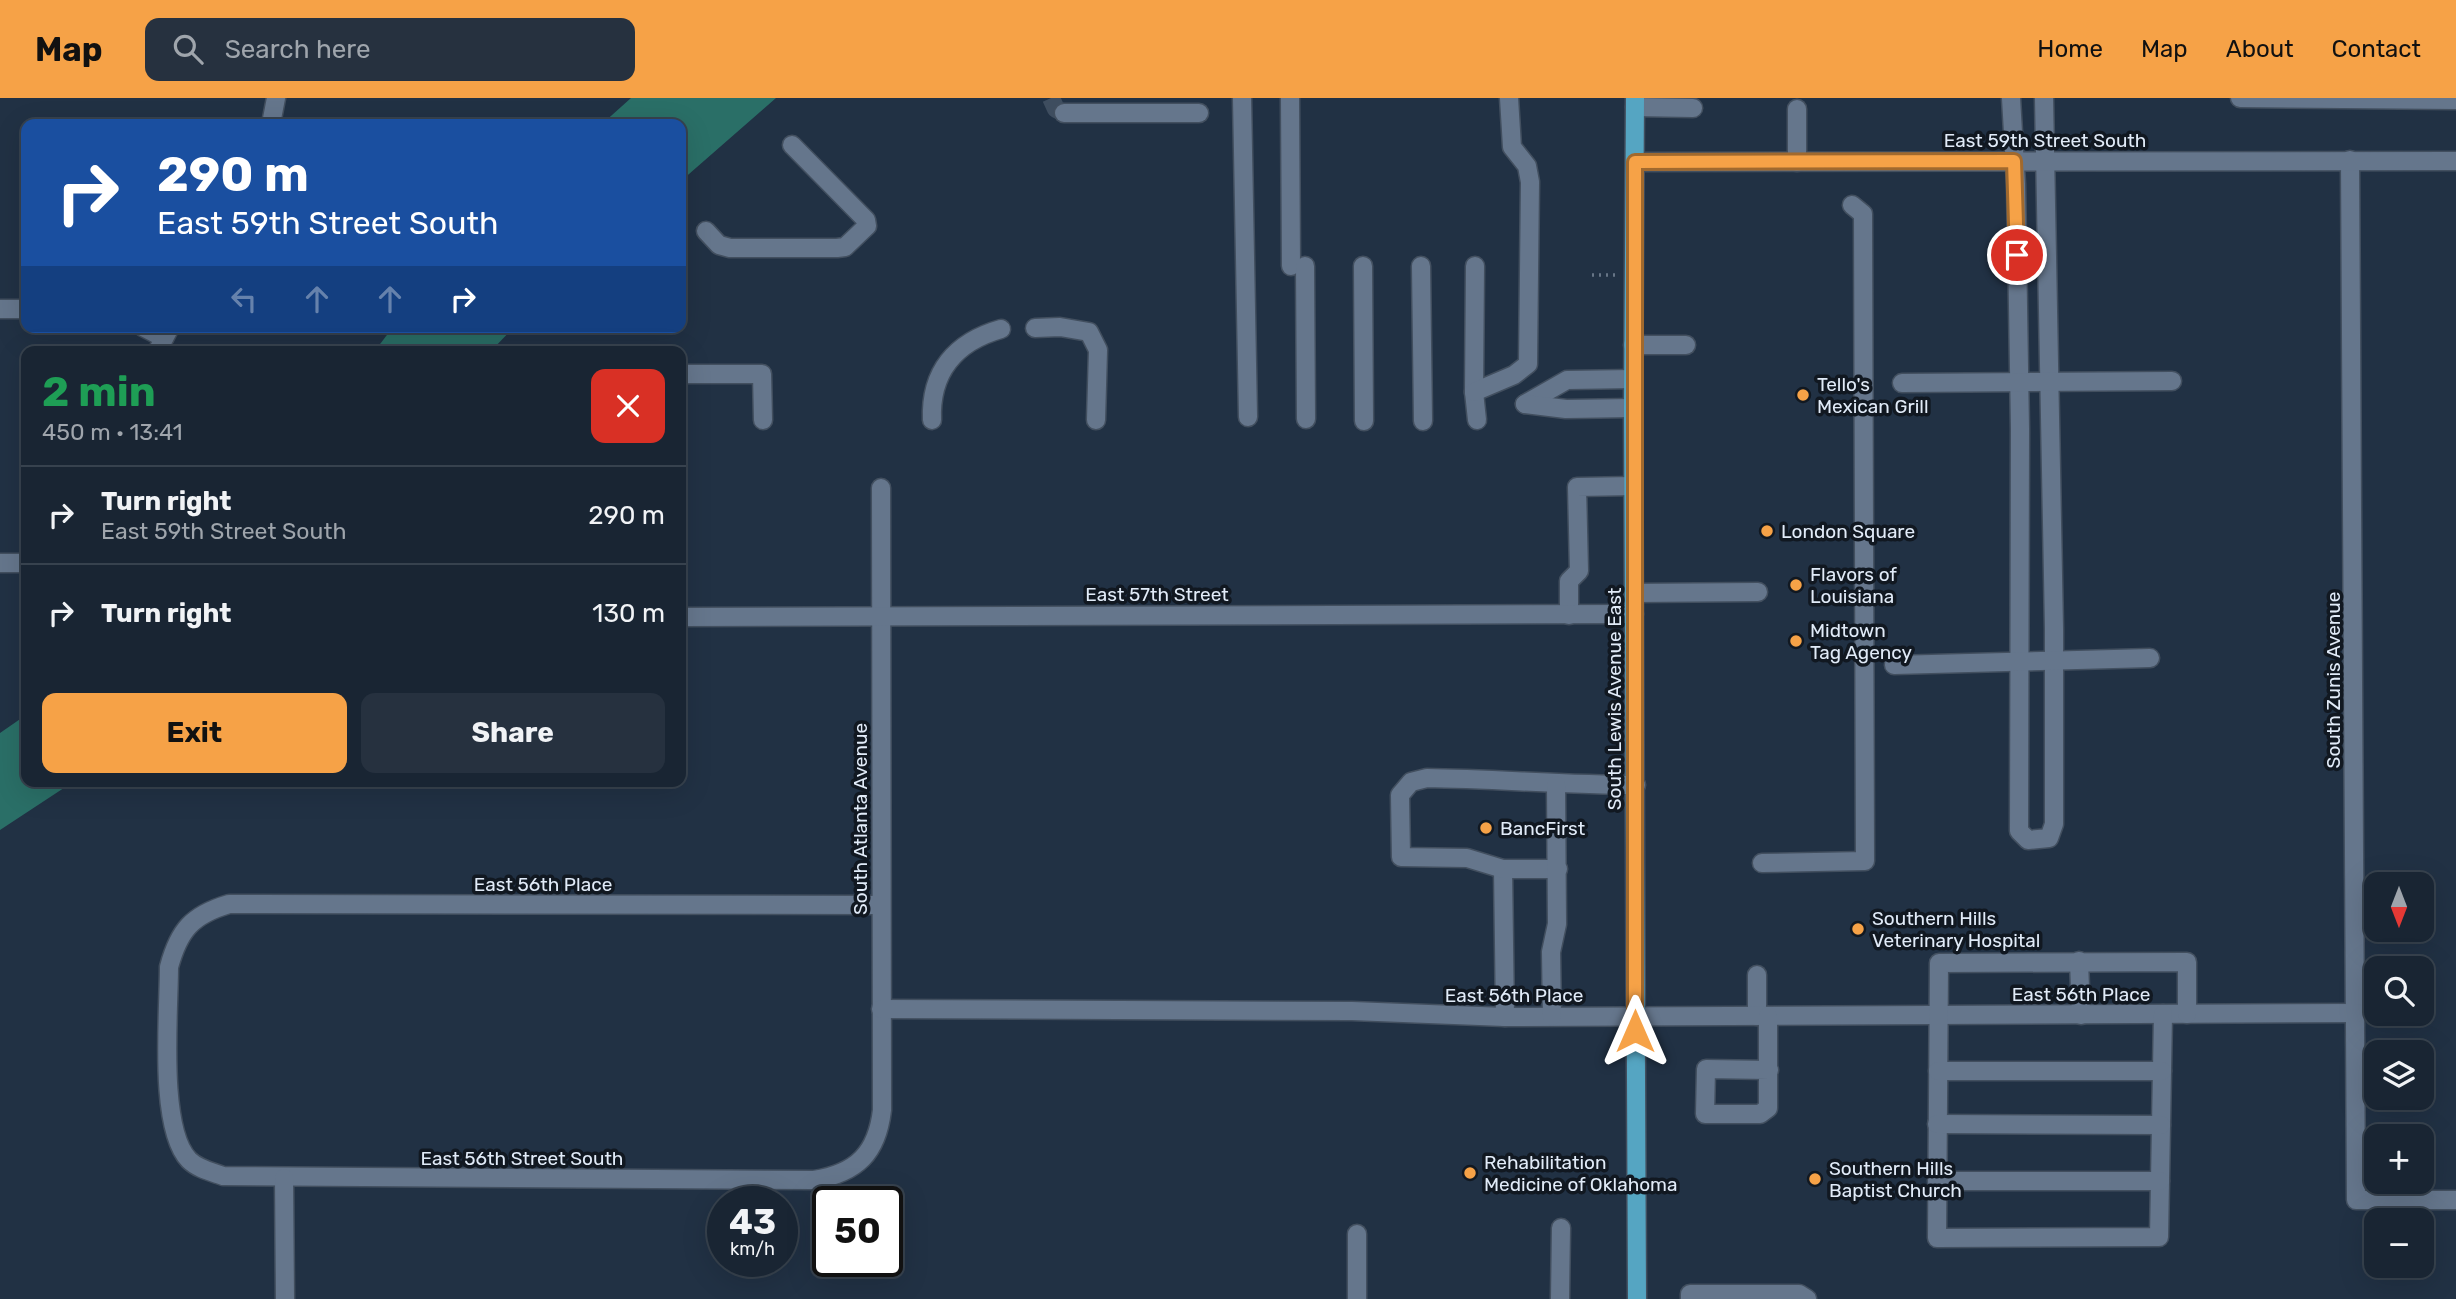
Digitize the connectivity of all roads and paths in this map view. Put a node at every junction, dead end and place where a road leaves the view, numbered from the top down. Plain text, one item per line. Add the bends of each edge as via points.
1 (276, 98) edge
2 (1242, 98) edge
3 (1290, 98) edge
4 (1508, 98) edge
5 (2011, 98) edge
6 (2044, 98) edge
7 (2240, 98) edge
8 (2456, 100) edge
9 (1635, 102) edge
10 (1693, 108) dead end
11 (1797, 109) dead end
12 (1064, 113) dead end
13 (1199, 113) dead end
14 (272, 119) edge
15 (792, 145) dead end
16 (2350, 160) junction
17 (2014, 161) junction
18 (2045, 161) junction
19 (2456, 161) edge
20 (1635, 162) junction
21 (1797, 162) junction
22 (1852, 205) dead end
23 (706, 232) dead end
24 (1363, 266) dead end
25 (1421, 266) dead end
26 (1475, 266) dead end
27 (0, 309) edge
28 (21, 309) edge
29 (1035, 328) dead end
30 (1001, 329) dead end
31 (1633, 345) junction
32 (1686, 345) dead end
33 (686, 374) edge
34 (1514, 375) junction
35 (1633, 379) junction
36 (2172, 381) dead end
37 (1902, 383) dead end
38 (2019, 383) junction
39 (2050, 383) junction
40 (1474, 392) junction
41 (1525, 404) junction
42 (1633, 408) junction
43 (1248, 417) dead end
44 (1096, 419) dead end
45 (1306, 419) dead end
46 (1477, 419) dead end
47 (762, 420) dead end
48 (933, 420) dead end
49 (1364, 421) dead end
50 (1423, 421) dead end
51 (1633, 486) junction
52 (881, 488) dead end
53 (0, 563) edge
54 (21, 563) edge
55 (1758, 592) dead end
56 (1634, 593) junction
57 (1634, 614) junction
58 (881, 615) junction
59 (1569, 615) junction
60 (686, 617) edge
61 (2150, 658) dead end
62 (2019, 662) junction
63 (2053, 662) junction
64 (1894, 665) dead end
65 (1556, 785) junction
66 (1636, 785) junction
67 (1762, 863) dead end
68 (1503, 869) junction
69 (1558, 869) junction
70 (881, 905) junction
71 (2079, 961) junction
72 (1757, 975) dead end
73 (881, 1009) junction
74 (2357, 1013) junction
75 (2163, 1014) junction
76 (2187, 1014) junction
77 (1938, 1015) junction
78 (2081, 1015) junction
79 (1552, 1016) junction
80 (1763, 1016) junction
81 (1504, 1017) junction
82 (1635, 1017) junction
83 (1769, 1070) dead end
84 (1938, 1071) junction
85 (2162, 1071) junction
86 (1937, 1124) junction
87 (2161, 1125) junction
88 (177, 1140) joint
89 (871, 1148) joint
90 (284, 1178) junction
91 (1937, 1181) junction
92 (2160, 1181) junction
93 (2456, 1200) edge
94 (1561, 1228) dead end
95 (1357, 1234) dead end
96 (285, 1299) edge
97 (1357, 1299) edge
98 (1560, 1299) edge
99 (1637, 1299) edge
100 (1690, 1299) edge
101 (1807, 1299) edge

1 - 14 street
2 - 43 street
3 - 45 street
4 - 34 street via 1512,147 1527,166 1530,182 1528,364
5 - 17 street
6 - 18 street
7 - 8 street
9 - 10 street
9 - 20 main road, South Lewis Avenue East
11 - 21 street
12 - 13 street
15 - 23 street via 867,226 845,247 730,248
16 - 18 street, East 59th Street South
16 - 19 street, East 59th Street South
16 - 74 street, South Zunis Avenue
17 - 18 street, East 59th Street South
17 - 21 street, East 59th Street South
17 - 38 street
18 - 39 street
20 - 21 street, East 59th Street South
20 - 31 main road, South Lewis Avenue East
22 - 67 street via 1863,215 1865,861
24 - 49 street
25 - 50 street
26 - 40 street
27 - 28 street
29 - 44 street via 1090,332 1098,350
30 - 48 street via 977,335 957,352 931,394
31 - 32 street
31 - 35 main road, South Lewis Avenue East
33 - 47 street via 762,374
34 - 40 street
34 - 41 street
35 - 41 street via 1567,380
35 - 42 main road, South Lewis Avenue East
36 - 39 street
37 - 38 street
38 - 39 street
38 - 62 street
39 - 63 street
40 - 46 street
41 - 42 street
42 - 51 main road, South Lewis Avenue East
51 - 56 main road, South Lewis Avenue East
51 - 59 street via 1577,487 1578,572 1569,581
52 - 58 street, South Atlanta Avenue
53 - 54 street
55 - 56 street
56 - 57 main road, South Lewis Avenue East
57 - 59 street, East 57th Street
57 - 66 main road, South Lewis Avenue East
58 - 59 street, East 57th Street
58 - 60 street, East 57th Street
58 - 70 street, South Atlanta Avenue
61 - 63 street
62 - 63 street
62 - 63 street via 2019,831 2028,840 2049,838 2054,824
62 - 64 street
65 - 66 street
65 - 68 street via 1530,779 1427,778 1411,782 1400,795 1401,857 1467,858
65 - 69 street
66 - 82 main road, South Lewis Avenue East
68 - 69 street
68 - 81 street
69 - 79 street via 1557,924 1551,952
70 - 73 street, South Atlanta Avenue
70 - 88 street, East 56th Place via 229,904 205,911 175,944 169,967 169,1116
71 - 76 street via 2187,962
71 - 77 street via 1939,963
71 - 78 street
72 - 80 street
73 - 81 street, East 56th Place via 1352,1011
73 - 89 street, South Atlanta Avenue via 882,1110 880,1130
74 - 76 street, East 56th Place
74 - 93 street, South Zunis Avenue via 2356,1200
75 - 76 street, East 56th Place
75 - 78 street, East 56th Place
75 - 85 street
77 - 78 street, East 56th Place
77 - 80 street, East 56th Place
77 - 84 street
79 - 81 street, East 56th Place
79 - 82 street, East 56th Place
80 - 82 street, East 56th Place
80 - 83 street
82 - 99 main road, South Lewis Avenue East
84 - 85 street
84 - 86 street
85 - 87 street
86 - 87 street
86 - 91 street
87 - 92 street
88 - 90 street, East 56th Street South via 189,1160 205,1170 223,1176
89 - 90 street, East 56th Street South via 854,1167 814,1180
90 - 96 street
91 - 92 street
91 - 92 street via 1937,1238 2160,1237
94 - 98 street
95 - 97 street
100 - 101 street via 1690,1294 1799,1294

